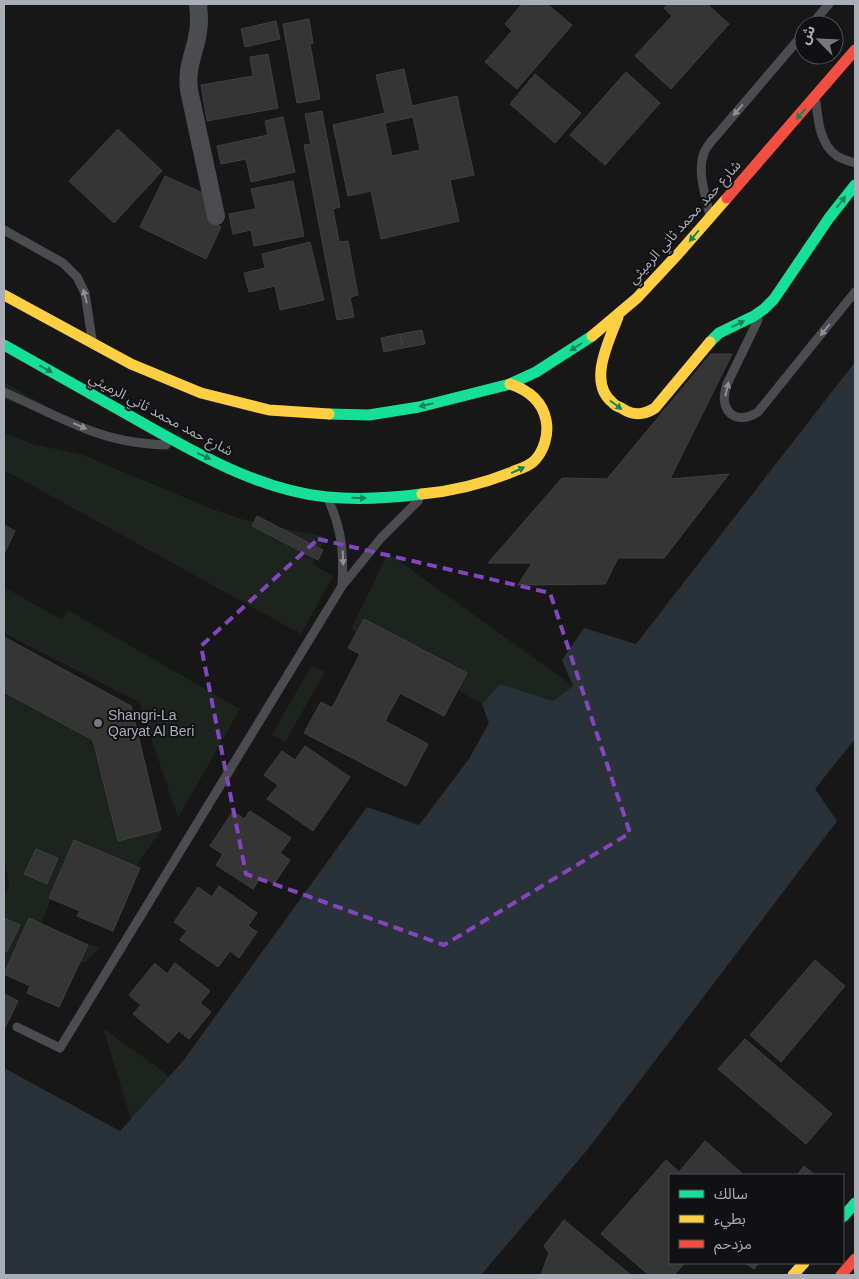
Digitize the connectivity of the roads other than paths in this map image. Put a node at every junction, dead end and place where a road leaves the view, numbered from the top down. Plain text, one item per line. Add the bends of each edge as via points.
1 (198, 4) edge
2 (829, 4) edge
3 (820, 15) edge
4 (794, 45) edge
5 (855, 50) edge
6 (815, 97) junction
7 (855, 163) edge
8 (855, 185) edge
9 (216, 216) dead end
10 (710, 218) junction
11 (4, 230) edge
12 (855, 292) edge
13 (4, 295) edge
14 (764, 309) junction
15 (620, 313) junction
16 (93, 344) junction
17 (4, 345) edge
18 (510, 384) junction
19 (4, 392) edge
20 (183, 446) junction
21 (426, 494) junction
22 (327, 497) junction
23 (342, 586) junction
24 (17, 1027) dead end
25 (855, 1203) edge
26 (844, 1217) edge
27 (855, 1259) edge
28 (803, 1264) edge
29 (793, 1275) edge
30 (841, 1275) edge

1 - 9 street via 198,32 188,80
2 - 3 lane
4 -> 10 lane via 704,153 702,177
5 - 6 main road, شارع حمد محمد ثاني الرميثي
6 - 7 lane via 821,132 830,150
6 -> 10 main road, شارع حمد محمد ثاني الرميثي
14 -> 8 main road
10 -> 15 main road, شارع حمد محمد ثاني الرميثي
16 -> 11 lane via 86,293 77,277 63,263
12 -> 14 lane via 758,412 750,418 740,418 730,413 724,394
13 - 16 main road, شارع حمد محمد ثاني الرميثي
15 -> 14 main road via 602,362 600,381 608,398 617,406 639,415 655,408 719,333
15 -> 18 main road, شارع حمد محمد ثاني الرميثي via 596,334 536,372
18 -> 16 main road, شارع حمد محمد ثاني الرميثي via 420,407 369,414 299,413 269,410 201,393 131,364
17 -> 20 main road, شارع حمد محمد ثاني الرميثي
21 -> 18 main road, شارع حمد محمد ثاني الرميثي via 459,490 499,478 530,464 542,450 547,436 543,408 524,388
19 -> 20 lane via 86,429 150,444
20 -> 22 main road, شارع حمد محمد ثاني الرميثي via 282,488
22 -> 21 main road, شارع حمد محمد ثاني الرميثي
21 - 23 lane via 381,538
22 -> 23 lane via 340,531
23 - 24 lane via 60,1048
25 - 26 main road
27 - 30 main road
28 - 29 main road

